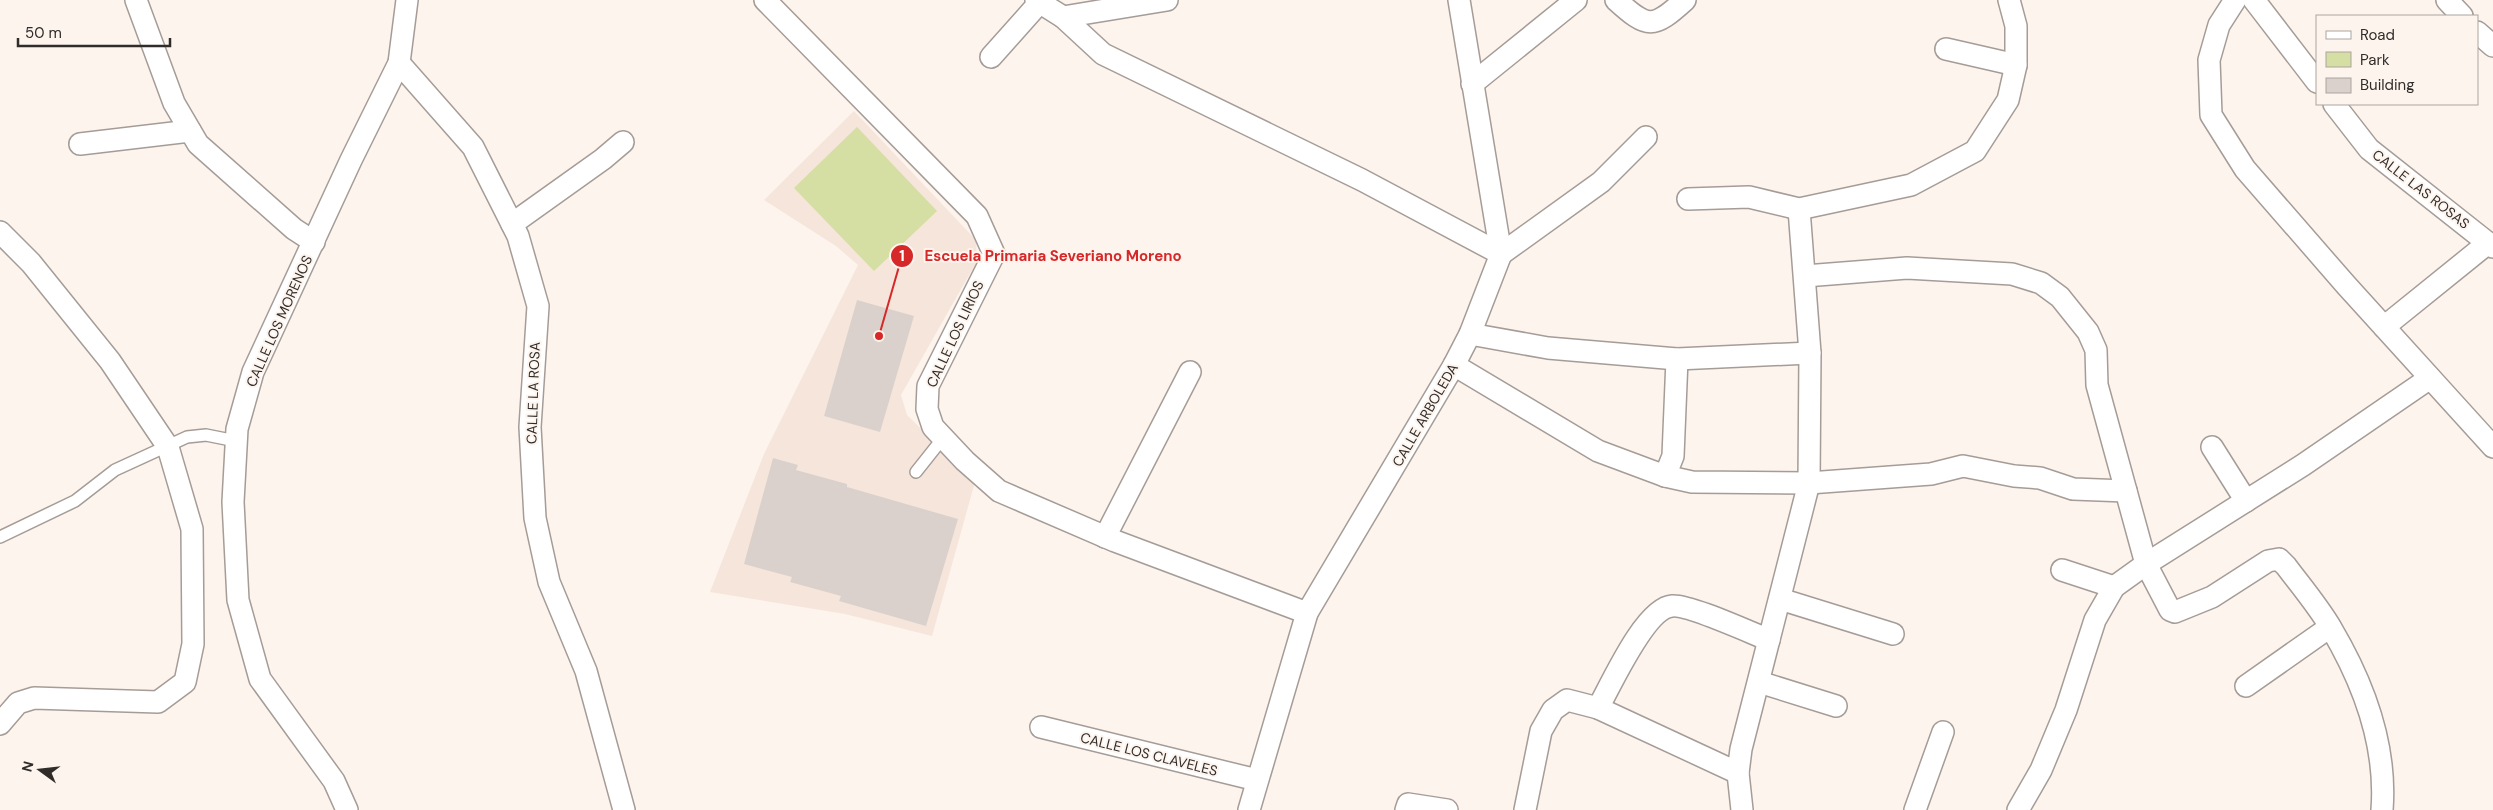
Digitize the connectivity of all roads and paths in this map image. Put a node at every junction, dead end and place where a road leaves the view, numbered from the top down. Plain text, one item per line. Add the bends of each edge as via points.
1 (136, 0) edge
2 (407, 0) edge
3 (765, 0) edge
4 (1167, 0) edge
5 (1459, 0) edge
6 (1576, 0) edge
7 (1616, 0) edge
8 (1685, 0) edge
9 (2009, 0) edge
10 (2235, 0) edge
11 (2254, 0) edge
12 (2447, 0) edge
13 (1039, 1) edge
14 (2461, 15) edge
15 (1063, 17) junction
16 (2478, 33) edge
17 (2493, 46) edge
18 (1946, 49) dead end
19 (991, 58) dead end
20 (400, 63) junction
21 (2016, 64) junction
22 (2316, 81) edge
23 (1472, 84) junction
24 (2335, 105) edge
25 (190, 131) junction
26 (1646, 137) dead end
27 (623, 142) dead end
28 (80, 144) dead end
29 (1688, 199) dead end
30 (1799, 209) junction
31 (512, 224) junction
32 (0, 232) edge
33 (314, 242) junction
34 (2491, 245) edge
35 (1501, 254) junction
36 (1805, 276) junction
37 (2384, 328) junction
38 (1470, 334) junction
39 (1810, 353) junction
40 (1677, 359) junction
41 (1454, 366) junction
42 (1190, 372) dead end
43 (2430, 378) junction
44 (943, 438) junction
45 (236, 441) junction
46 (168, 447) junction
47 (2212, 447) dead end
48 (2493, 447) edge
49 (916, 472) dead end
50 (1665, 476) junction
51 (1810, 483) junction
52 (2126, 491) junction
53 (2246, 501) junction
54 (0, 537) edge
55 (1105, 537) junction
56 (2146, 564) junction
57 (2062, 570) dead end
58 (2114, 587) junction
59 (1780, 599) junction
60 (1307, 613) junction
61 (2330, 627) junction
62 (1893, 634) dead end
63 (1769, 640) junction
64 (1759, 682) junction
65 (2246, 686) dead end
66 (1836, 706) dead end
67 (1598, 708) junction
68 (0, 724) edge
69 (1041, 727) dead end
70 (1943, 732) dead end
71 (1738, 773) junction
72 (1258, 780) junction
73 (347, 810) edge
74 (624, 810) edge
75 (1249, 810) edge
76 (1406, 810) edge
77 (1447, 810) edge
78 (1525, 810) edge
79 (1742, 810) edge
80 (1915, 810) edge
81 (2018, 810) edge
82 (2382, 810) edge

1 - 25 street via 174,103
2 - 20 street, CALLE LOS MORENOS
3 - 44 street, CALLE LOS LIRIOS via 977,216 994,254 928,386 927,409 933,427
4 - 15 street
5 - 23 street
6 - 23 street
7 - 8 street via 1638,19 1652,23 1666,17
9 - 21 street via 2016,26
10 - 37 street via 2219,25 2209,60 2211,115 2245,169
11 - 22 street
12 - 14 street
13 - 15 street
13 - 19 street
15 - 35 street via 1103,54 1362,180
16 - 17 street
18 - 21 street
20 - 31 street, CALLE LA ROSA via 473,147
20 - 33 street, CALLE LOS MORENOS
21 - 30 street via 2008,100 1975,151 1911,185
23 - 35 street
24 - 34 street, CALLE LAS ROSAS via 2369,149
25 - 28 street
25 - 33 street via 198,144 294,229
26 - 35 street via 1601,182
27 - 31 street
29 - 30 street via 1749,197
30 - 36 street
31 - 74 street, CALLE LA ROSA via 538,306 530,427 534,518 548,582 586,671
32 - 46 street via 31,263 110,360
33 - 45 street, CALLE LOS MORENOS via 254,372
34 - 37 street
35 - 38 street, CALLE ARBOLEDA
36 - 39 street
36 - 52 street via 1907,268 2012,274 2041,283 2060,296 2088,332 2096,350 2097,385
37 - 43 street
38 - 40 street via 1548,348
38 - 41 street, CALLE ARBOLEDA
39 - 40 street
39 - 51 street
40 - 50 street via 1673,456
41 - 50 street via 1598,451
41 - 60 street, CALLE ARBOLEDA
42 - 55 street
43 - 48 street
43 - 53 street
44 - 49 lane
44 - 55 street, CALLE LOS LIRIOS via 999,491
45 - 46 lane via 206,435 187,437
45 - 73 street, CALLE LOS MORENOS via 234,502 238,600 260,680 334,781
46 - 54 lane via 115,470 75,501
46 - 68 street via 192,529 193,644 185,682 158,702 34,698 18,703
47 - 53 street
50 - 51 street via 1692,482
51 - 52 street via 1931,474 1963,466 2040,478 2073,489
51 - 59 street
52 - 56 street
53 - 56 street
55 - 60 street, CALLE LOS LIRIOS
56 - 58 street
56 - 61 street via 2170,610 2175,612 2212,597 2268,561 2279,559
57 - 58 street
58 - 81 street via 2095,620 2066,710 2041,770
59 - 62 street
59 - 63 street
60 - 72 street, CALLE ARBOLEDA
61 - 65 street
61 - 82 street via 2368,704 2380,757
63 - 64 street
63 - 67 street via 1695,611 1672,606 1665,608 1658,611 1642,629
64 - 66 street
64 - 71 street
67 - 71 street
67 - 78 street via 1567,700 1552,710 1541,732
69 - 72 street, CALLE LOS CLAVELES
70 - 80 street
71 - 79 street
72 - 75 street, CALLE ARBOLEDA
76 - 77 street via 1408,804

